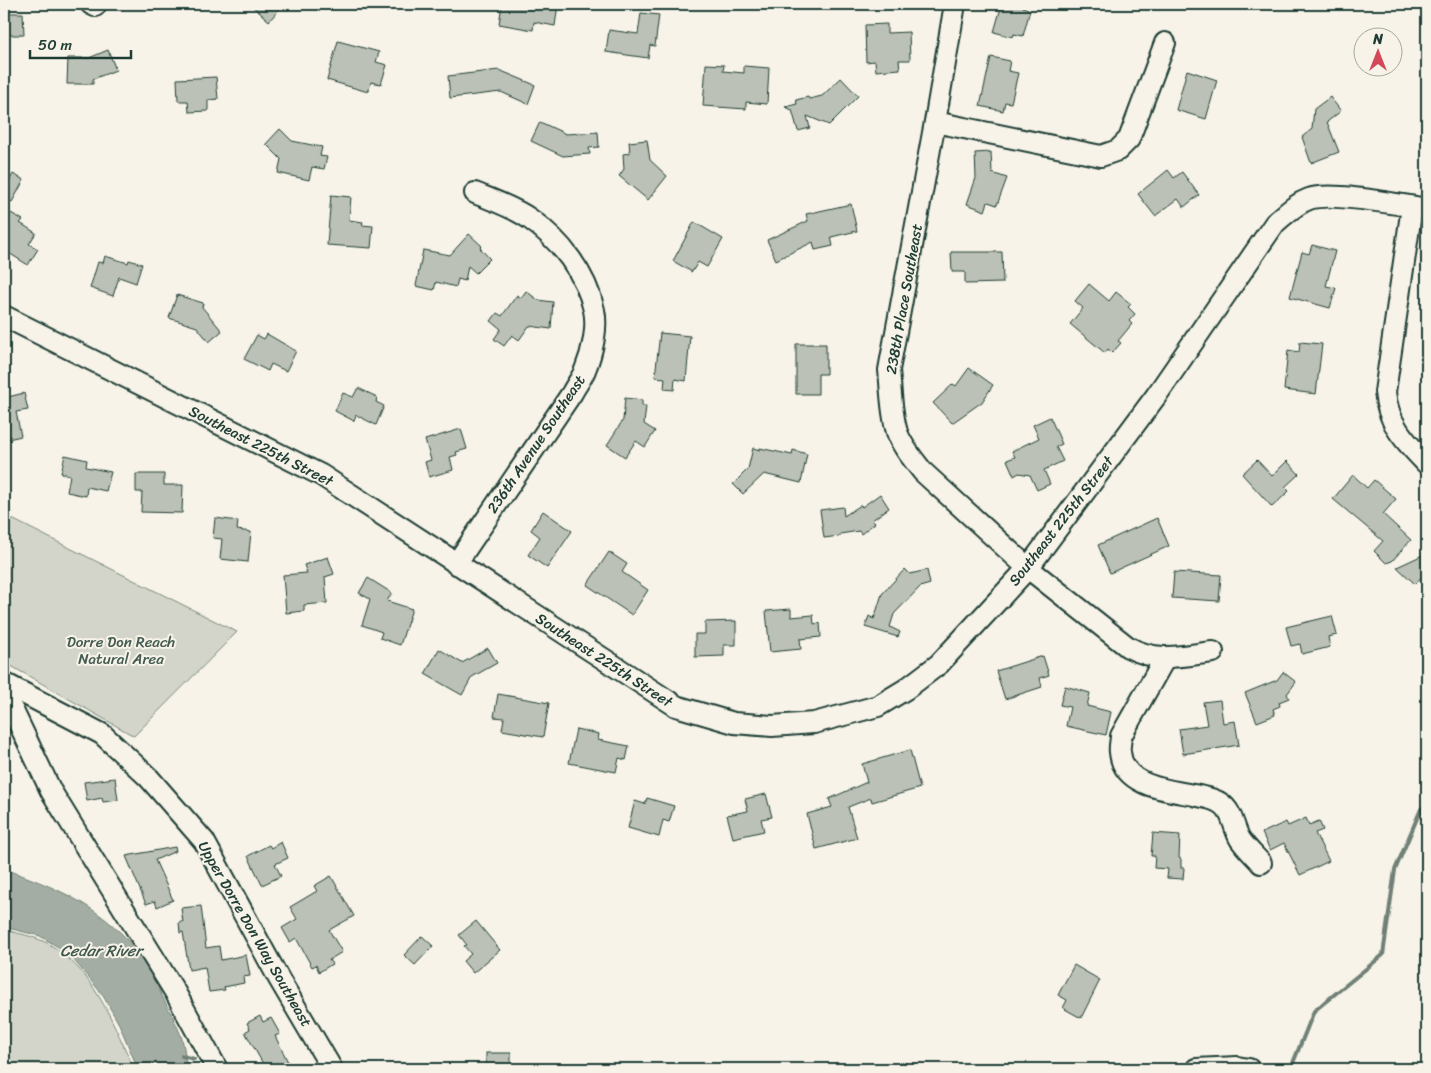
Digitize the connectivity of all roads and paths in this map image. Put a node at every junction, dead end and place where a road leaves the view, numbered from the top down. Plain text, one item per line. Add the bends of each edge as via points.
1 (956, 4) edge
2 (1165, 44) dead end
3 (936, 122) junction
4 (475, 193) dead end
5 (1420, 208) edge
6 (4, 316) edge
7 (1427, 464) edge
8 (456, 564) junction
9 (1028, 568) junction
10 (1213, 652) dead end
11 (1165, 658) junction
12 (4, 683) edge
13 (4, 692) edge
14 (1261, 863) dead end
15 (217, 1069) edge
16 (332, 1069) edge
17 (1196, 1069) edge
18 (1249, 1069) edge

1 - 3 street, 238th Place Southeast
2 - 3 street via 1129,139 1118,150 1101,156
3 - 9 street, 238th Place Southeast via 889,370 898,434 923,472
4 - 8 street, 236th Avenue Southeast via 528,218 548,234 583,278 594,311 595,327 592,350 581,378
5 - 7 street via 1385,392 1386,404 1398,432
5 - 9 street, Southeast 225th Street via 1329,196 1310,198 1293,207 1275,223 1156,396
6 - 8 street, Southeast 225th Street via 321,475
8 - 9 street, Southeast 225th Street via 676,706 734,723 772,726 814,723 878,706 939,664
9 - 11 street, 238th Place Southeast via 1128,647 1141,654
10 - 11 street, 238th Place Southeast
11 - 14 street via 1121,736 1119,751 1126,769 1135,779 1151,786 1220,802 1230,812 1242,842
12 - 16 street, Upper Dorre Don Way Southeast via 102,734 149,778 204,842
13 - 15 street via 51,791 175,992
17 - 18 street

